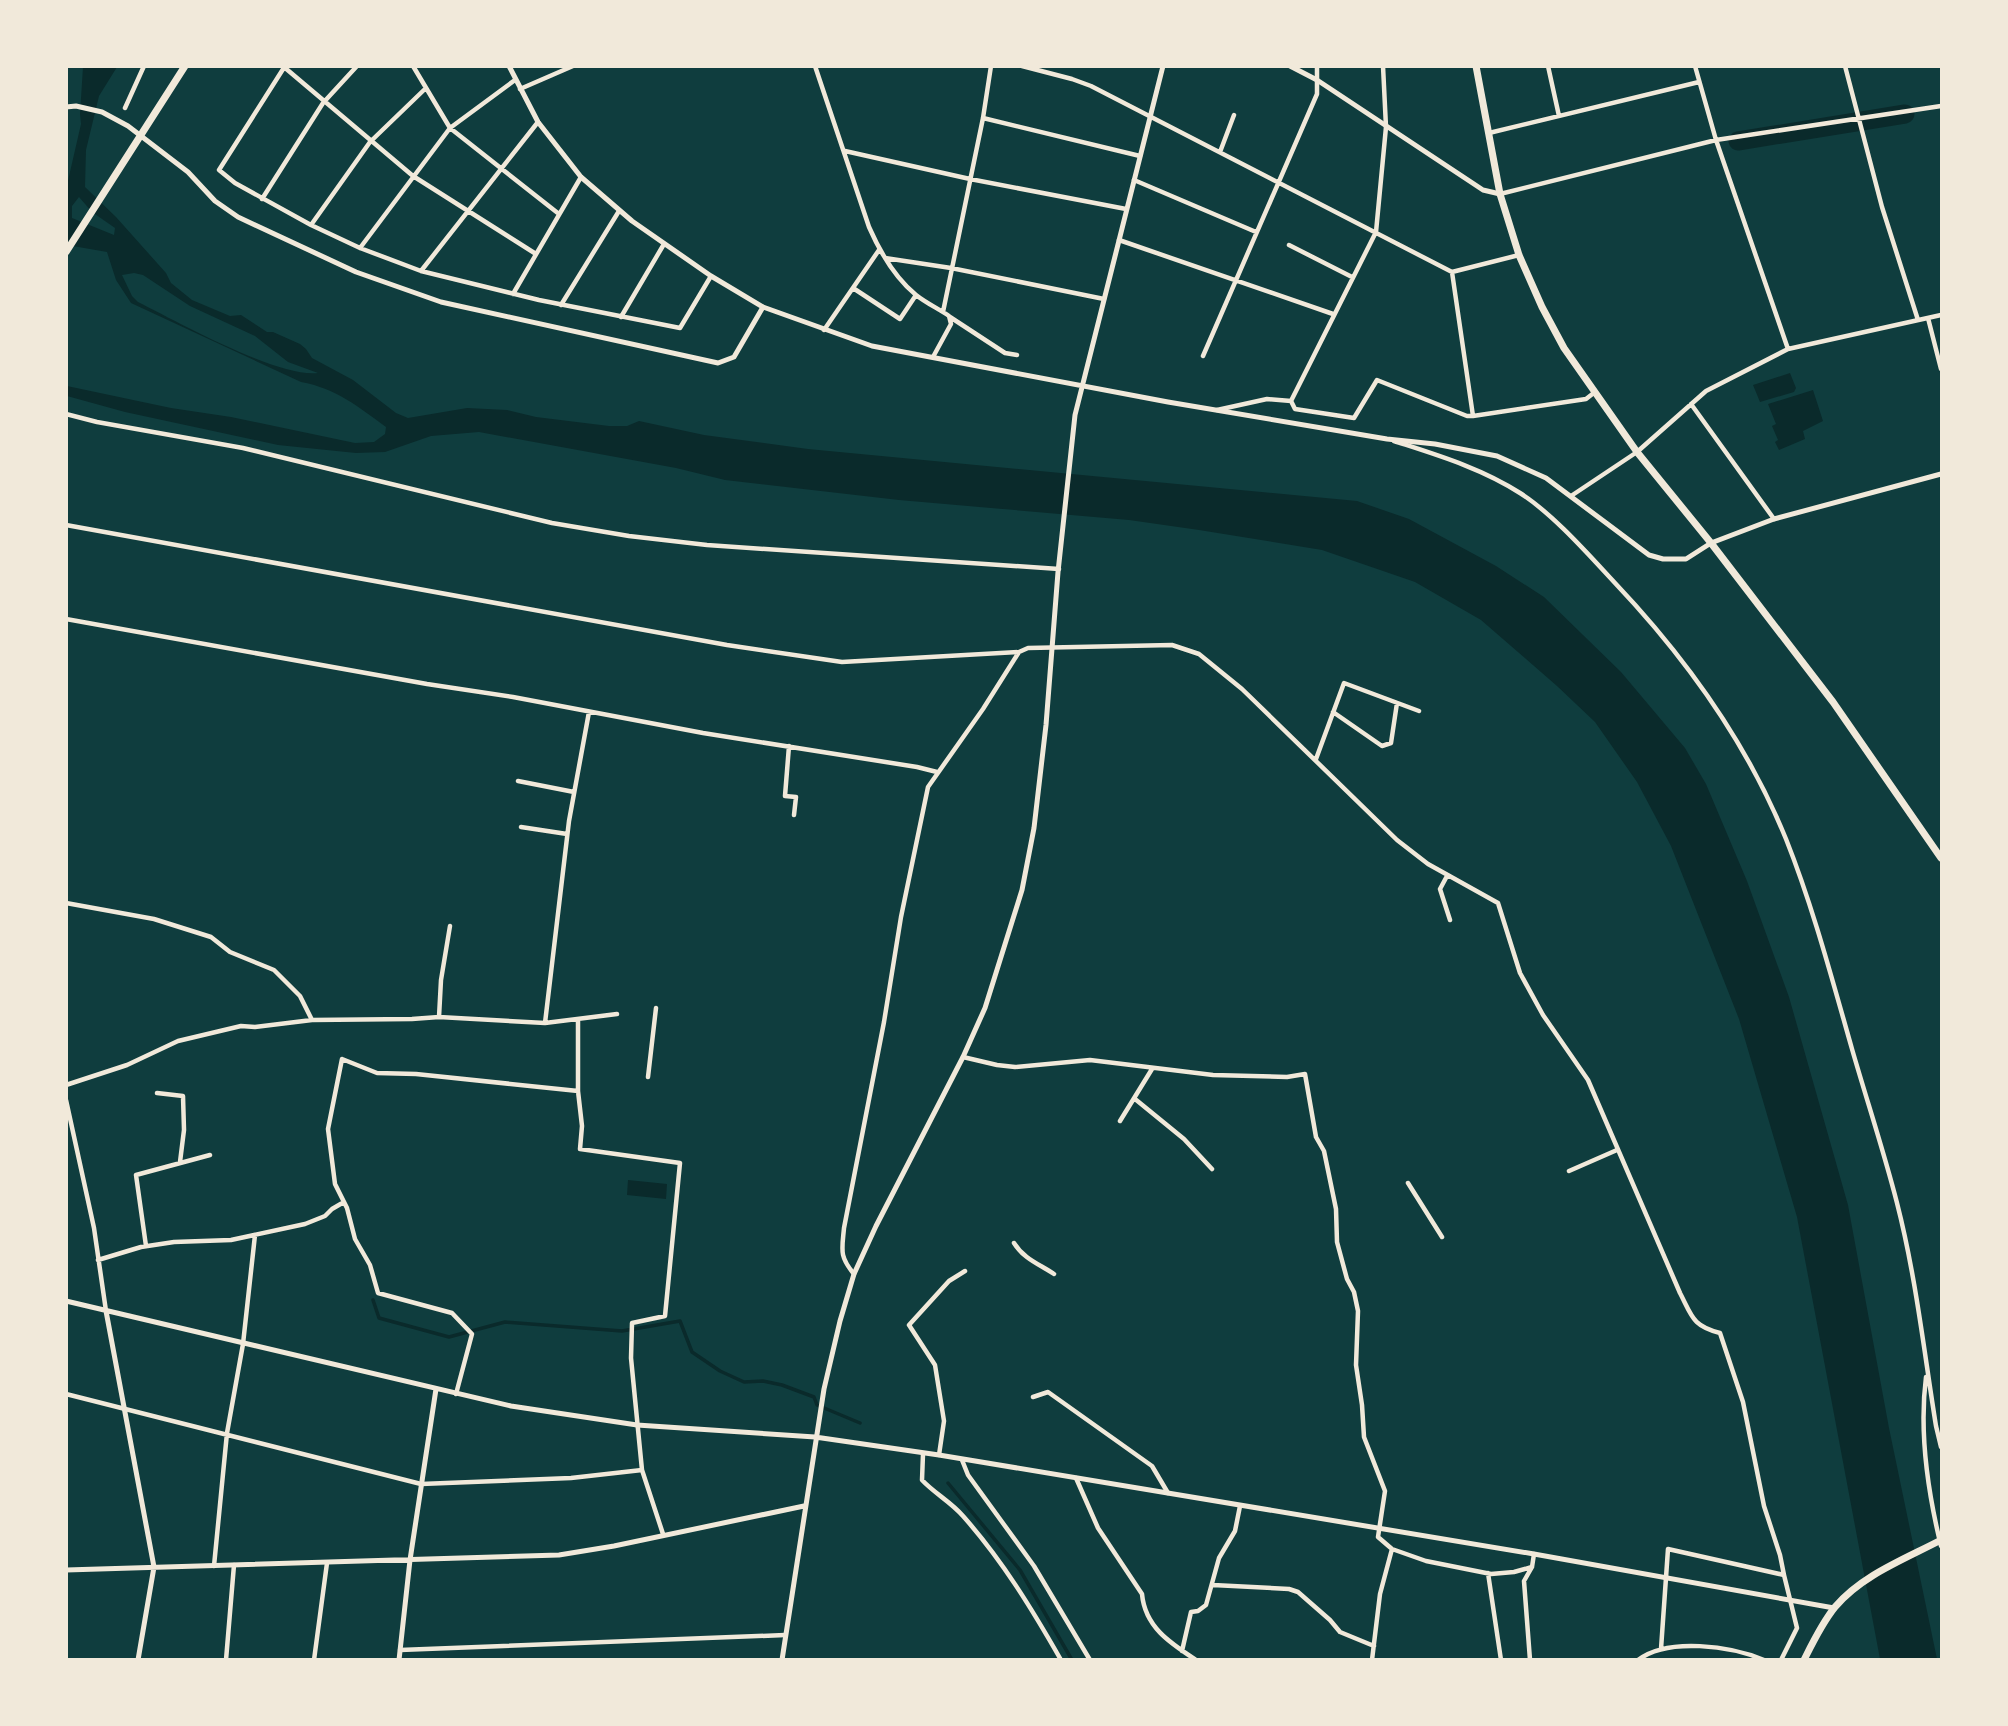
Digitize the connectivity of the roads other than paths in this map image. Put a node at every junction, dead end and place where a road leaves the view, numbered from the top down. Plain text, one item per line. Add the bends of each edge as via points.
1 (144, 66) edge
2 (185, 66) edge
3 (357, 66) edge
4 (412, 66) edge
5 (509, 66) edge
6 (573, 66) edge
7 (815, 66) edge
8 (991, 66) edge
9 (1022, 66) edge
10 (1163, 66) edge
11 (1290, 66) edge
12 (1317, 66) edge
13 (1384, 66) edge
14 (1476, 66) edge
15 (1548, 66) edge
16 (1695, 66) edge
17 (1845, 66) edge
18 (284, 67) edge
19 (1050, 69) edge
20 (515, 80) junction
21 (1317, 80) junction
22 (1699, 82) junction
23 (426, 88) junction
24 (520, 89) junction
25 (323, 103) junction
26 (1941, 106) edge
27 (66, 107) edge
28 (125, 108) dead end
29 (1234, 115) dead end
30 (1559, 117) junction
31 (983, 118) junction
32 (1150, 118) junction
33 (1857, 118) junction
34 (538, 122) junction
35 (1386, 127) junction
36 (450, 128) junction
37 (1488, 133) junction
38 (140, 135) junction
39 (1716, 140) junction
40 (370, 142) junction
41 (844, 150) junction
42 (1220, 152) junction
43 (1140, 156) junction
44 (501, 169) junction
45 (413, 176) junction
46 (582, 177) junction
47 (970, 179) junction
48 (1134, 180) junction
49 (1279, 181) junction
50 (1500, 194) junction
51 (262, 199) junction
52 (1126, 209) junction
53 (468, 211) junction
54 (619, 211) junction
55 (559, 214) junction
56 (311, 225) junction
57 (1256, 232) junction
58 (1376, 232) junction
59 (1118, 240) junction
60 (664, 244) junction
61 (1289, 245) dead end
62 (360, 248) junction
63 (879, 250) junction
64 (66, 253) edge
65 (536, 254) junction
66 (1520, 255) junction
67 (884, 257) junction
68 (951, 268) junction
69 (421, 271) junction
70 (1452, 272) junction
71 (712, 276) junction
72 (1352, 277) junction
73 (1235, 280) junction
74 (853, 288) junction
75 (513, 294) junction
76 (916, 295) junction
77 (1104, 299) junction
78 (561, 305) junction
79 (763, 307) junction
80 (943, 312) junction
81 (1333, 314) junction
82 (1941, 315) edge
83 (949, 316) junction
84 (621, 317) junction
85 (1928, 318) junction
86 (1918, 320) junction
87 (824, 330) junction
88 (1788, 349) junction
89 (1017, 355) dead end
90 (1203, 356) dead end
91 (933, 357) junction
92 (1941, 369) edge
93 (1083, 386) junction
94 (1595, 392) junction
95 (1290, 401) junction
96 (1691, 404) junction
97 (1216, 410) junction
98 (66, 414) edge
99 (1473, 416) junction
100 (1387, 439) junction
101 (1637, 452) junction
102 (1941, 474) edge
103 (1570, 497) junction
104 (1774, 519) junction
105 (66, 525) edge
106 (1711, 543) junction
107 (1059, 569) junction
108 (66, 619) edge
109 (1052, 649) junction
110 (1019, 652) junction
111 (1397, 704) junction
112 (589, 712) junction
113 (1333, 712) junction
114 (1419, 712) dead end
115 (789, 746) junction
116 (1316, 759) junction
117 (937, 772) junction
118 (518, 781) dead end
119 (574, 792) junction
120 (794, 815) dead end
121 (521, 827) dead end
122 (568, 834) junction
123 (1941, 858) edge
124 (1447, 876) junction
125 (66, 903) edge
126 (1450, 920) dead end
127 (450, 926) dead end
128 (656, 1008) dead end
129 (617, 1014) dead end
130 (439, 1017) junction
131 (312, 1020) junction
132 (578, 1020) junction
133 (545, 1023) junction
134 (963, 1057) junction
135 (1152, 1069) junction
136 (648, 1077) dead end
137 (66, 1085) edge
138 (578, 1091) junction
139 (157, 1093) dead end
140 (1135, 1099) junction
141 (66, 1100) edge
142 (1120, 1121) dead end
143 (1617, 1150) junction
144 (210, 1155) dead end
145 (180, 1162) junction
146 (1212, 1169) dead end
147 (1569, 1171) dead end
148 (1408, 1183) dead end
149 (344, 1202) junction
150 (255, 1235) junction
151 (1442, 1237) dead end
152 (1014, 1243) dead end
153 (146, 1246) junction
154 (98, 1260) junction
155 (965, 1271) dead end
156 (854, 1274) junction
157 (1054, 1274) dead end
158 (66, 1301) edge
159 (106, 1311) junction
160 (243, 1344) junction
161 (1927, 1371) junction
162 (436, 1390) junction
163 (66, 1394) edge
164 (456, 1394) junction
165 (1033, 1397) dead end
166 (122, 1407) junction
167 (637, 1425) junction
168 (228, 1433) junction
169 (816, 1437) junction
170 (1941, 1447) edge
171 (923, 1454) junction
172 (939, 1455) junction
173 (962, 1460) junction
174 (642, 1470) junction
175 (1076, 1478) junction
176 (421, 1483) junction
177 (1169, 1494) junction
178 (804, 1506) junction
179 (1240, 1506) junction
180 (1378, 1529) junction
181 (663, 1534) junction
182 (1941, 1540) edge
183 (1941, 1546) edge
184 (1392, 1549) junction
185 (1534, 1554) junction
186 (410, 1560) junction
187 (327, 1563) junction
188 (234, 1565) junction
189 (214, 1566) junction
190 (154, 1567) junction
191 (1532, 1567) junction
192 (66, 1570) edge
193 (1489, 1573) junction
194 (1784, 1575) junction
195 (1665, 1578) junction
196 (1213, 1585) junction
197 (1834, 1608) junction
198 (785, 1635) junction
199 (1374, 1646) junction
200 (1661, 1649) junction
201 (400, 1650) junction
202 (1182, 1651) junction
203 (1372, 1659) edge
204 (138, 1660) edge
205 (226, 1660) edge
206 (314, 1660) edge
207 (399, 1660) edge
208 (782, 1660) edge
209 (1061, 1660) edge
210 (1090, 1660) edge
211 (1196, 1660) edge
212 (1501, 1660) edge
213 (1530, 1660) edge
214 (1638, 1660) edge
215 (1764, 1660) edge
216 (1781, 1660) edge
217 (1804, 1660) edge

1 - 28 street
2 - 38 main road
3 - 25 street
4 - 23 street
5 - 20 street
6 - 24 street
7 - 41 street
8 - 31 street
9 - 19 street
10 - 32 street
11 - 21 street
12 - 21 street
13 - 35 street
14 - 37 main road
15 - 30 street
16 - 22 street
17 - 33 street
18 - 25 street
18 - 51 street via 219,170
19 - 32 street
20 - 24 street
20 - 36 street
21 - 35 street
21 - 49 street via 1317,94
22 - 30 street
22 - 39 street
23 - 36 street
23 - 40 street
24 - 34 street
25 - 40 street
25 - 51 street
26 - 33 street
27 - 38 street via 102,112
29 - 42 street
30 - 37 street
31 - 43 street
31 - 47 street
32 - 42 street
32 - 43 street
33 - 39 street
33 - 86 street
34 - 44 street
34 - 46 street
35 - 50 street via 1483,190
35 - 58 street
36 - 44 street
36 - 45 street
37 - 50 main road
38 - 64 main road
38 - 79 street via 238,217 356,272 441,302 718,363 734,357
39 - 50 street
39 - 88 street
40 - 45 street
40 - 56 street
41 - 47 street
41 - 63 street
42 - 49 street
43 - 48 street
44 - 53 street
44 - 55 street
45 - 53 street
45 - 62 street
46 - 54 street
46 - 55 street
47 - 52 street
47 - 68 street
48 - 52 street
48 - 57 street
49 - 57 street
49 - 58 street
50 - 66 main road
51 - 56 street
52 - 59 street
53 - 65 street
53 - 69 street
54 - 60 street
54 - 78 street
55 - 65 street
56 - 62 street
57 - 73 street
58 - 70 street
58 - 72 street
59 - 73 street
59 - 77 street
60 - 71 street
60 - 84 street
61 - 72 street
62 - 69 street
63 - 67 street
63 - 74 street
65 - 75 street
66 - 70 street
66 - 94 main road via 1564,348
67 - 68 street
67 - 76 street
68 - 77 street
68 - 80 street
69 - 75 street
70 - 99 street
71 - 79 street
71 - 84 street via 680,328
72 - 81 street
73 - 81 street
73 - 90 street
74 - 76 street via 900,319
74 - 87 street
75 - 78 street
76 - 80 street
77 - 93 street
78 - 84 street
79 - 87 street
80 - 83 street
81 - 95 street
82 - 85 street
83 - 89 street via 1005,353
83 - 91 street via 951,324
85 - 86 street
85 - 92 street
86 - 88 street
87 - 91 street via 872,346
88 - 96 street via 1706,391
91 - 93 street
93 - 97 street
93 - 107 street via 1075,415
94 - 99 street via 1586,399
94 - 101 main road
95 - 97 street via 1267,399
95 - 99 street via 1295,409 1354,418 1377,380
96 - 101 street
96 - 104 street
97 - 100 street
98 - 107 street via 243,448 552,523 629,536
100 - 103 street via 1497,456 1546,478
100 - 161 street via 1465,464 1541,509 1653,623 1693,674 1746,757 1785,837 1815,920 1897,1204
101 - 103 street
101 - 106 main road
102 - 104 street
103 - 106 street via 1656,557 1686,559
104 - 106 street
105 - 110 street via 842,662
106 - 123 main road via 1833,702
107 - 109 street
108 - 112 street
109 - 110 street
109 - 116 street via 1172,645 1199,654
109 - 134 street via 1034,828 1024,878 985,1008
110 - 117 street
111 - 113 street via 1344,683
111 - 113 street via 1391,743 1382,746
111 - 114 street
112 - 115 street
112 - 119 street
113 - 116 street
115 - 117 street
115 - 120 street via 785,796 796,797
116 - 124 street via 1397,840
117 - 156 street via 922,813 844,1228 841,1252
118 - 119 street
119 - 122 street
121 - 122 street
122 - 133 street
124 - 126 street via 1440,888
124 - 143 street via 1498,903 1520,973 1588,1080
125 - 131 street via 154,919 211,937 230,952 274,970 300,996
127 - 130 street
128 - 136 street
129 - 132 street
130 - 131 street
130 - 133 street
131 - 137 street via 207,1033
132 - 133 street
132 - 138 street
134 - 135 street via 1015,1067 1090,1060
134 - 156 street
135 - 140 street
135 - 180 street via 1213,1075 1305,1074 1336,1209 1337,1242 1358,1311 1356,1365 1364,1437 1384,1491
138 - 149 street via 377,1073 342,1059 328,1129 335,1184
138 - 167 street via 580,1149 680,1163 665,1316 632,1323
139 - 145 street via 183,1096
140 - 142 street
140 - 146 street
141 - 154 street
143 - 147 street
143 - 194 street via 1696,1322 1720,1333 1743,1402 1764,1506
144 - 145 street
145 - 153 street via 136,1175
148 - 151 street
149 - 150 street via 317,1220
149 - 164 street via 378,1293 452,1313 472,1334
150 - 153 street
150 - 160 street
152 - 157 street via 1031,1261
153 - 154 street
154 - 159 street
155 - 172 street via 949,1281 909,1325 935,1365 944,1421
156 - 169 street via 839,1321
158 - 159 street
159 - 160 street
159 - 166 street
160 - 162 street
160 - 168 street
161 - 170 street
161 - 183 street via 1924,1428
162 - 164 street
162 - 176 street
163 - 166 street
164 - 167 street
165 - 177 street via 1048,1392 1097,1426 1152,1466
166 - 168 street
166 - 190 street
167 - 169 street
167 - 174 street
168 - 176 street
168 - 189 street
169 - 171 street
169 - 178 street
171 - 172 street
171 - 209 street via 922,1480 947,1500 992,1551
172 - 173 street
173 - 175 street
173 - 210 street via 1034,1566
174 - 176 street via 571,1478
174 - 181 street
175 - 177 street
175 - 202 street via 1098,1528 1142,1594 1152,1624
176 - 186 street
177 - 179 street
178 - 181 street
178 - 198 street
179 - 180 street
179 - 196 street
180 - 184 street via 1378,1537
180 - 185 street
181 - 186 street via 559,1555
182 - 197 main road via 1872,1577
184 - 193 street
184 - 199 street via 1380,1594
185 - 191 street
185 - 195 street
186 - 187 street
186 - 201 street
187 - 188 street
187 - 206 street
188 - 189 street
188 - 205 street
189 - 190 street
190 - 192 street
190 - 204 street
191 - 193 street
191 - 213 street via 1524,1581
193 - 212 street
194 - 195 street via 1668,1549
194 - 216 street via 1797,1628
195 - 197 street
195 - 200 street
196 - 199 street via 1298,1592 1340,1632
196 - 202 street via 1206,1605 1191,1612
197 - 217 main road
198 - 201 street
198 - 208 street
199 - 203 street
200 - 214 street
200 - 215 street via 1720,1647
201 - 207 street
202 - 211 street

